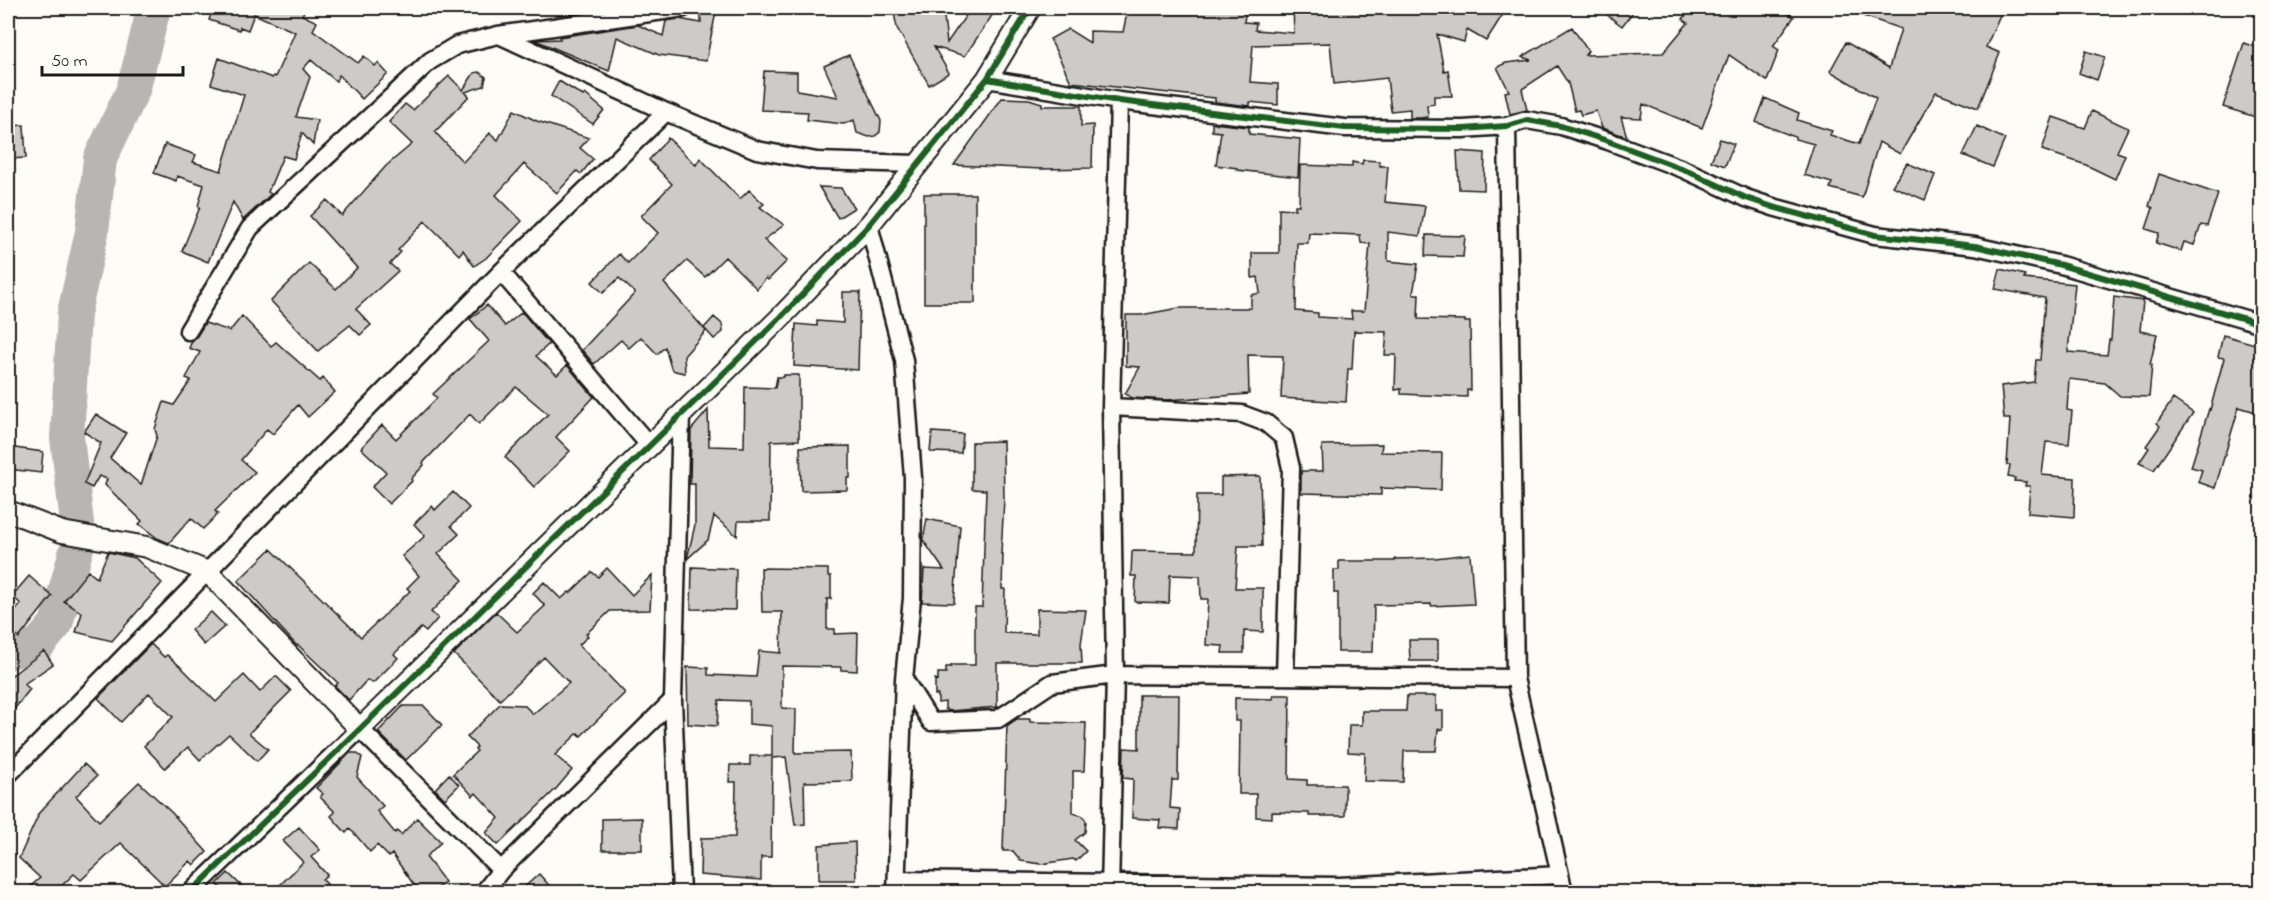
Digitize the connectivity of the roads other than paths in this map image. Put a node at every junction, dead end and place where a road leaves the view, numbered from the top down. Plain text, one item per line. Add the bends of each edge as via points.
1 (684, 8) edge
2 (1030, 8) edge
3 (498, 35) junction
4 (987, 79) junction
5 (1119, 100) junction
6 (666, 112) junction
7 (1507, 126) junction
8 (917, 164) junction
9 (869, 225) junction
10 (501, 272) junction
11 (2262, 324) edge
12 (188, 331) dead end
13 (1111, 407) junction
14 (681, 414) junction
15 (649, 445) junction
16 (8, 512) edge
17 (208, 572) junction
18 (1115, 675) junction
19 (1285, 676) junction
20 (1515, 678) junction
21 (904, 679) junction
22 (673, 700) junction
23 (360, 729) junction
24 (8, 775) edge
25 (501, 870) junction
26 (1560, 875) junction
27 (896, 886) edge
28 (1110, 888) edge
29 (190, 892) edge
30 (484, 892) edge
31 (681, 892) edge
32 (1564, 892) edge

1 - 3 street
2 - 4 street
3 - 6 street
3 - 12 street via 457,45 430,61 250,228
4 - 5 street
4 - 8 street
5 - 7 street via 1345,128
5 - 13 street
6 - 8 street via 757,150 817,161
6 - 10 street
7 - 11 street via 1527,120 1561,126 1683,169 1773,207 1875,235 1976,246 2061,265
7 - 20 street
8 - 9 street
9 - 14 street
9 - 21 street via 904,360 912,466 912,598
10 - 15 street
10 - 17 street
13 - 18 street
13 - 19 street via 1242,414 1266,423 1284,438 1292,468
14 - 15 street
14 - 22 street
15 - 23 street
16 - 17 street via 62,532 147,547
17 - 23 street
17 - 24 street
18 - 19 street
18 - 21 street via 1052,683 998,719 931,722
18 - 28 street
19 - 20 street
20 - 26 street
21 - 27 street
22 - 25 street
22 - 31 street
23 - 25 street
23 - 29 street
25 - 30 street
26 - 28 street via 1339,886
26 - 32 street
27 - 28 street

